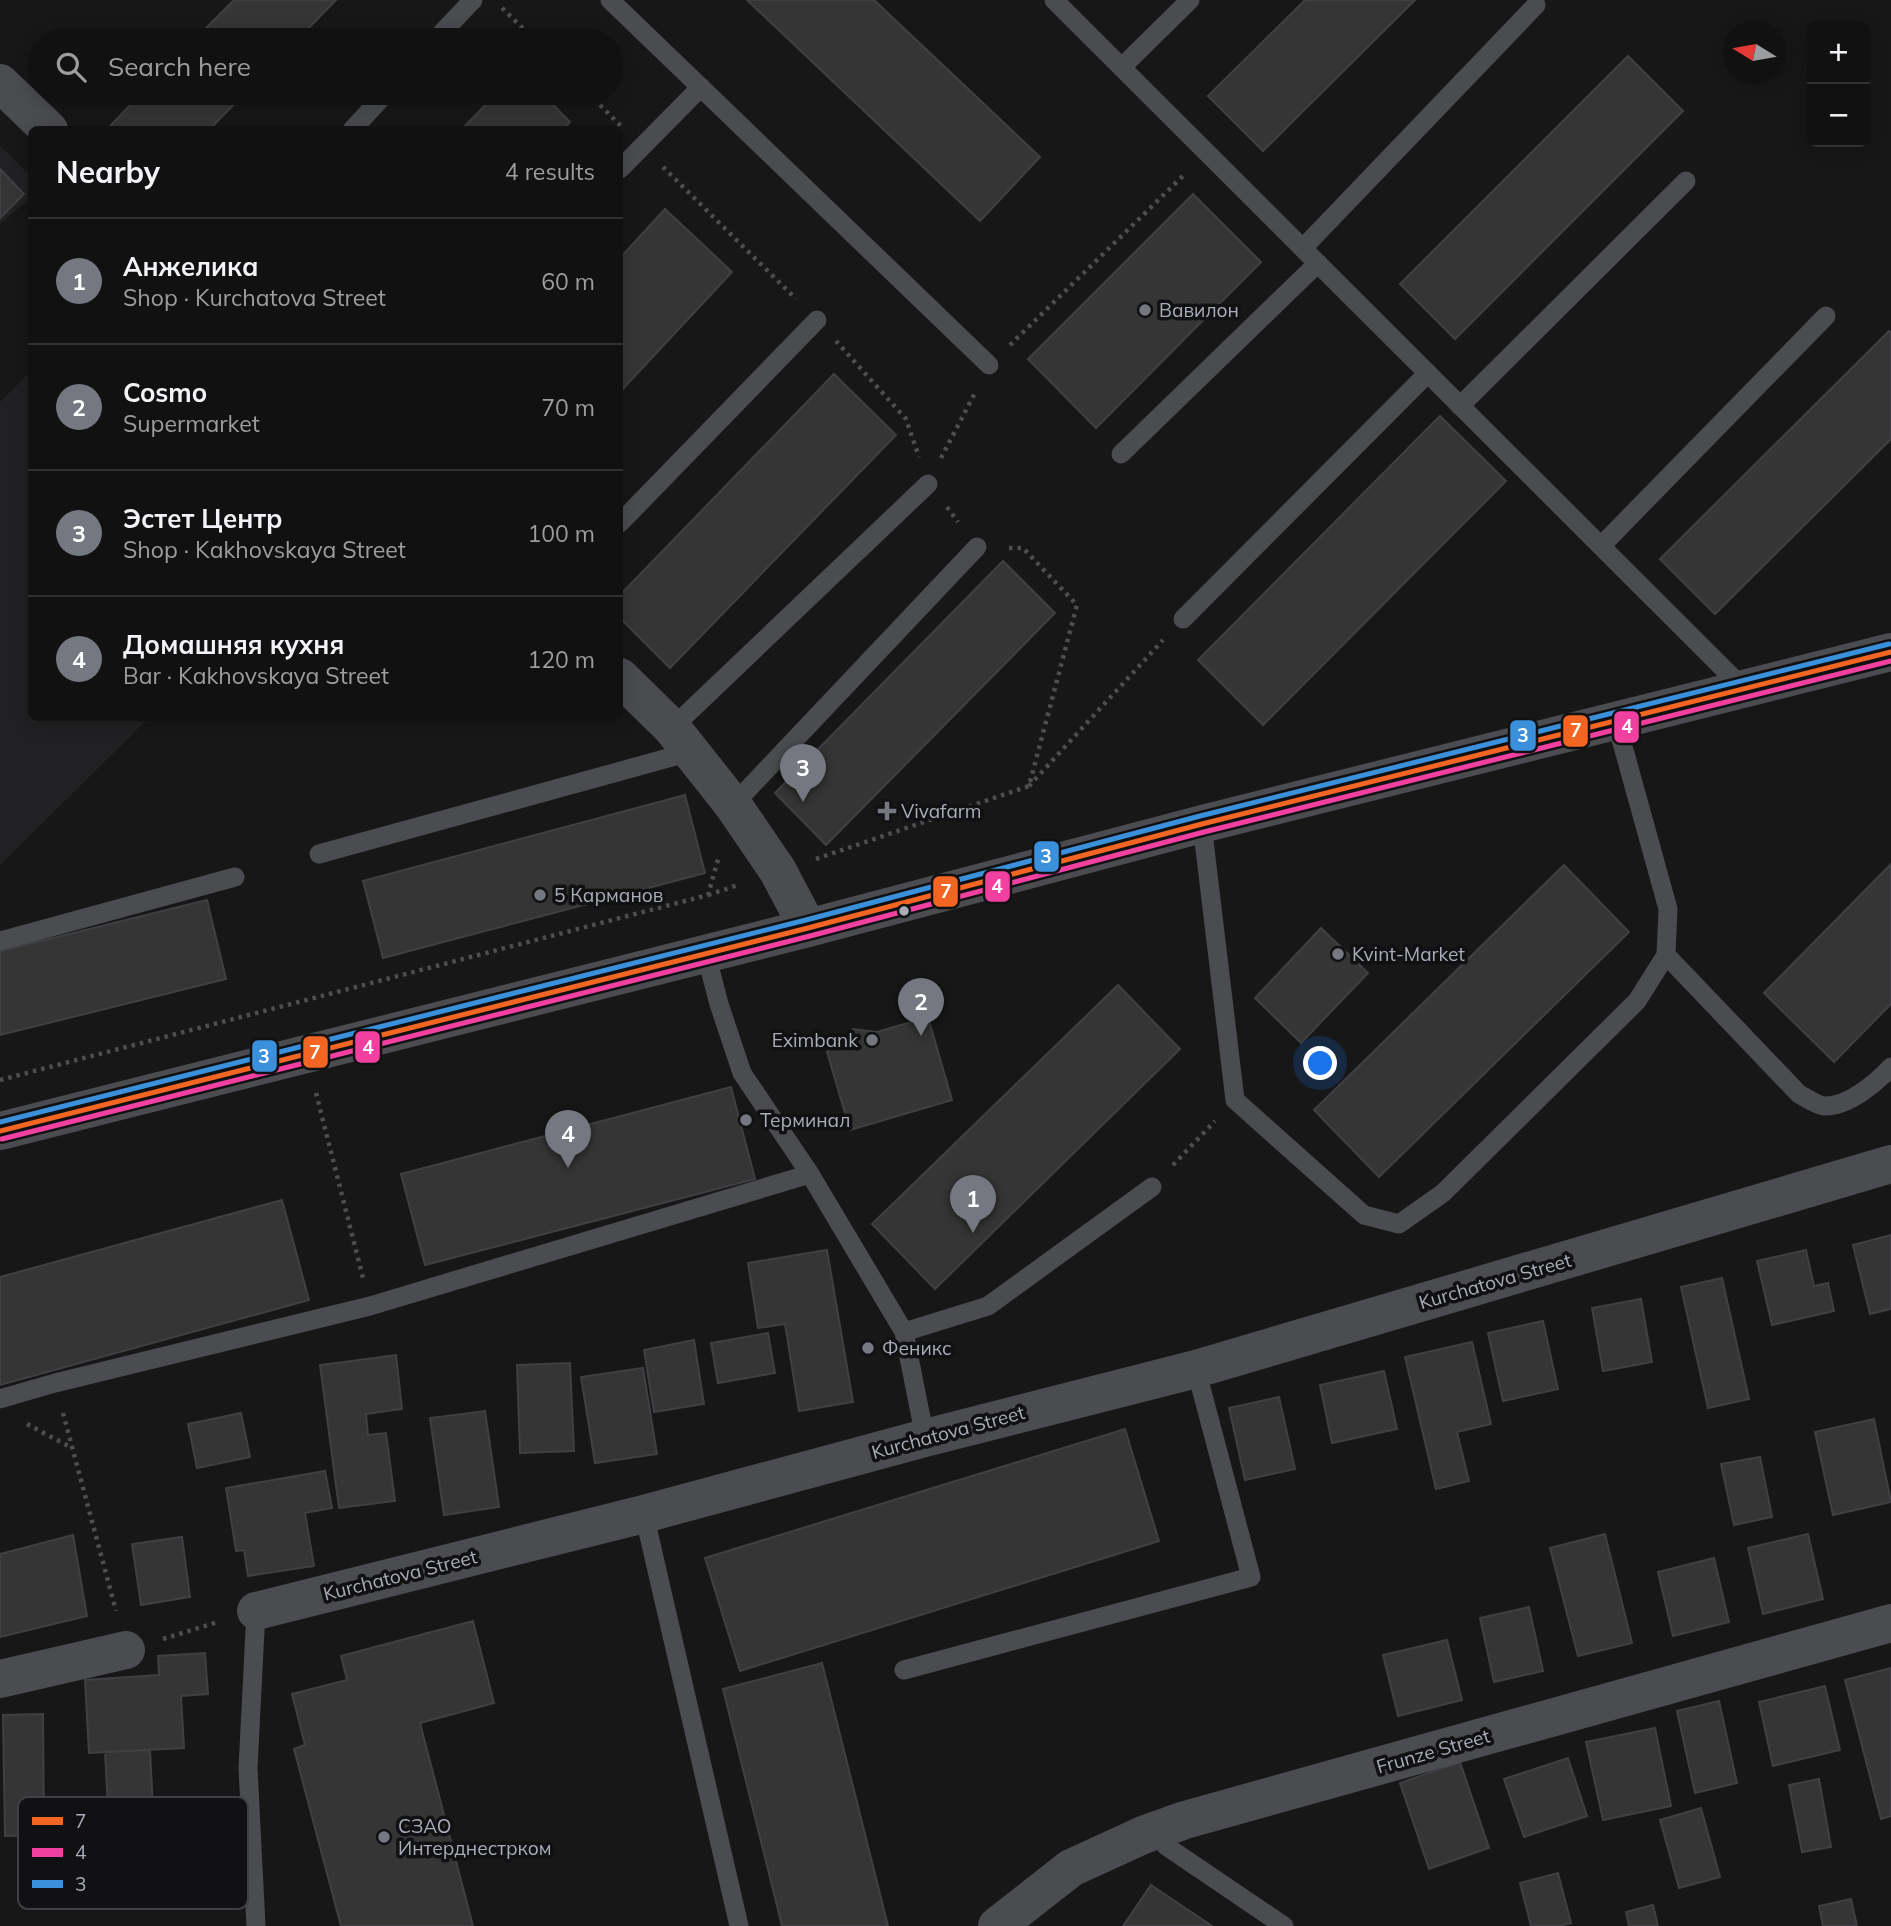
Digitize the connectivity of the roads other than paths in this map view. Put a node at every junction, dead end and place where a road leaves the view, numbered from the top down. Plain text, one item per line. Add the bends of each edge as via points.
1 (473, 0) edge
2 (610, 0) edge
3 (1054, 0) edge
4 (1190, 0) edge
5 (1536, 5) dead end
6 (446, 28) edge
7 (1122, 67) junction
8 (0, 83) edge
9 (701, 88) junction
10 (375, 105) edge
11 (44, 126) edge
12 (356, 126) edge
13 (623, 166) edge
14 (1686, 181) dead end
15 (1303, 248) junction
16 (1318, 263) junction
17 (1826, 316) dead end
18 (817, 320) dead end
19 (989, 365) road end
20 (1428, 373) junction
21 (1460, 406) junction
22 (1121, 454) dead end
23 (928, 484) road end
24 (623, 520) edge
25 (1601, 546) junction
26 (977, 547) dead end
27 (1183, 619) road end
28 (1891, 652) edge
29 (623, 680) edge
30 (1744, 689) junction
31 (1616, 721) junction
32 (681, 740) junction
33 (733, 805) junction
34 (1202, 824) junction
35 (319, 854) dead end
36 (234, 877) dead end
37 (808, 928) junction
38 (0, 941) edge
39 (706, 954) junction
40 (1666, 955) junction
41 (1891, 1067) edge
42 (0, 1131) edge
43 (1891, 1164) edge
44 (810, 1174) junction
45 (1152, 1187) road end
46 (904, 1332) junction
47 (1196, 1369) junction
48 (0, 1399) edge
49 (925, 1437) junction
50 (644, 1514) junction
51 (256, 1611) joint
52 (1891, 1623) edge
53 (126, 1650) road end
54 (904, 1670) dead end
55 (0, 1679) edge
56 (1166, 1846) dead end
57 (256, 1926) edge
58 (739, 1926) edge
59 (997, 1926) edge
60 (1284, 1926) edge

1 - 6 lane
2 - 9 lane
3 - 7 lane
4 - 7 lane
5 - 15 lane
7 - 15 lane
8 - 11 street
9 - 13 lane
9 - 19 lane
10 - 12 lane
14 - 21 lane
15 - 16 lane
16 - 20 lane
16 - 22 lane
17 - 25 lane
18 - 24 lane
20 - 21 lane
20 - 27 lane
21 - 25 lane
23 - 32 lane
25 - 30 lane
26 - 33 lane
28 - 30 street
29 - 32 street
30 - 31 street
31 - 34 street
31 - 40 lane via 1668,909
32 - 33 street
32 - 35 lane
33 - 37 street via 778,871
34 - 37 street
34 - 40 lane via 1235,1100 1364,1215 1399,1224 1443,1193 1637,1001
36 - 38 lane
37 - 39 street
39 - 42 street
39 - 44 lane via 742,1073
40 - 41 lane via 1799,1094 1823,1106 1857,1094
43 - 47 street, Kurchatova Street
44 - 46 lane
44 - 48 lane via 370,1306
45 - 46 lane via 988,1306
46 - 49 lane
47 - 49 street, Kurchatova Street
47 - 54 lane via 1251,1577
49 - 50 street, Kurchatova Street
50 - 51 street, Kurchatova Street
50 - 58 lane
51 - 57 lane via 248,1768
52 - 59 street, Frunze Street via 1185,1820 1070,1868
53 - 55 street
56 - 60 lane

